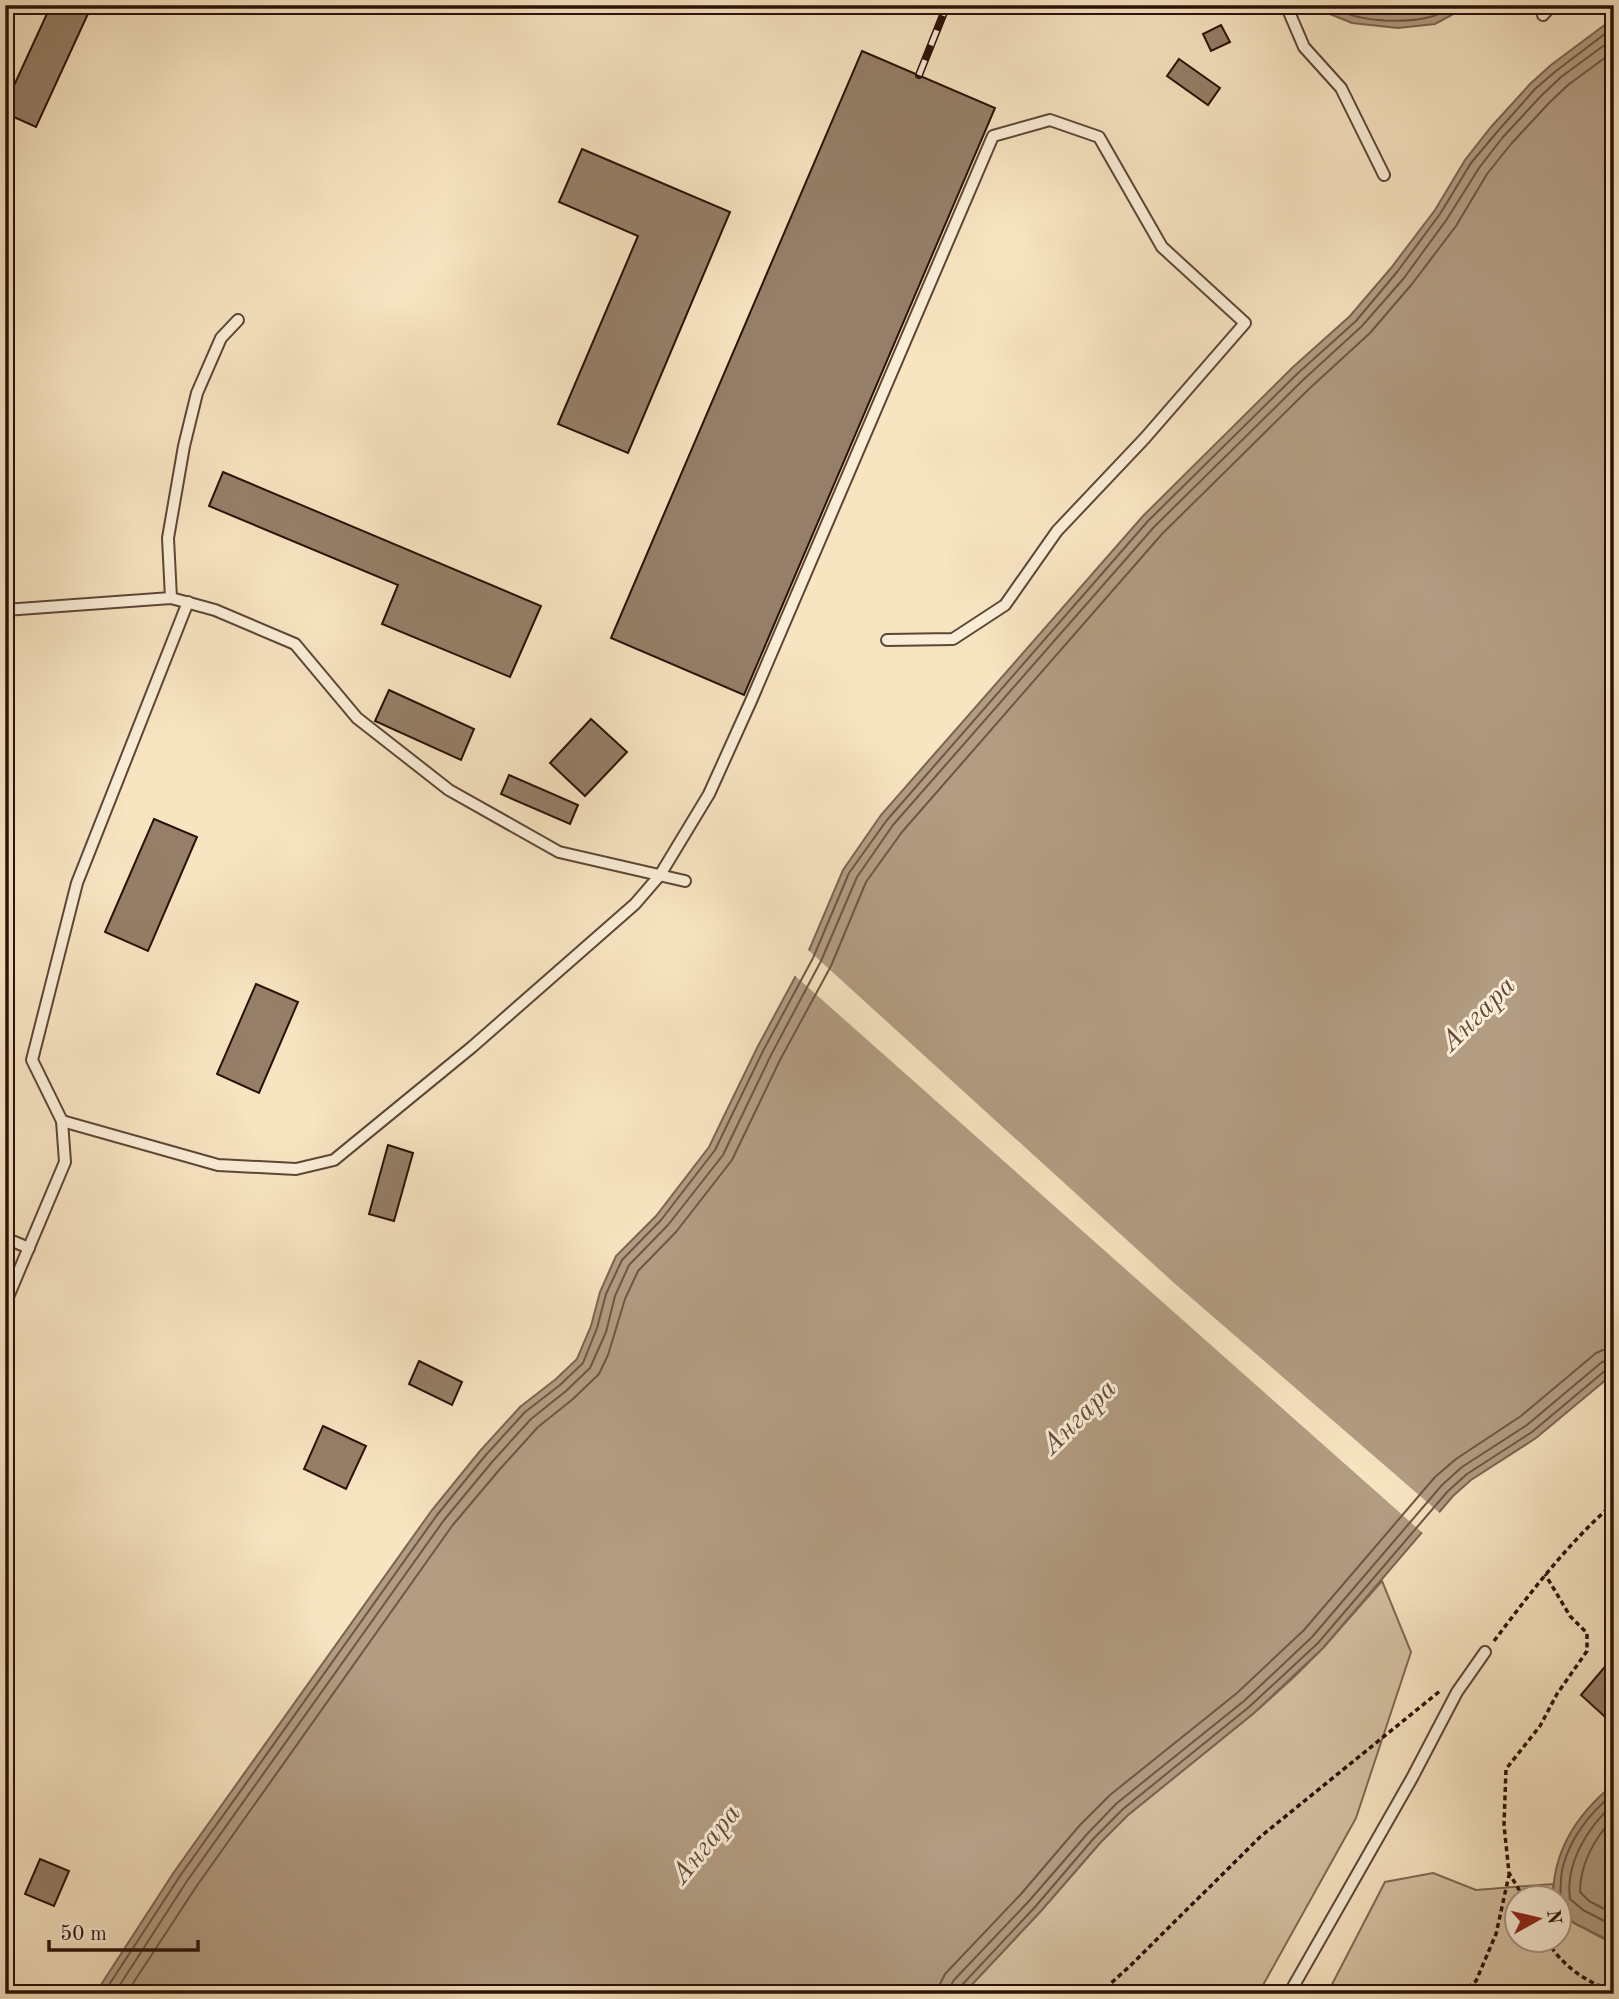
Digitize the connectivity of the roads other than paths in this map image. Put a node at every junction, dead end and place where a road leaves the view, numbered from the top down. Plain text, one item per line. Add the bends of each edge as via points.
1 (1286, 5) edge
2 (1552, 5) edge
3 (1543, 15) dead end
4 (1384, 174) dead end
5 (238, 320) dead end
6 (171, 598) junction
7 (188, 602) junction
8 (5, 610) edge
9 (887, 640) dead end
10 (660, 875) junction
11 (685, 880) dead end
12 (62, 1121) junction
13 (5, 1238) edge
14 (29, 1248) junction
15 (5, 1304) edge
16 (1485, 1652) road end
17 (1289, 1994) edge

1 - 4 lane via 1304,47 1341,88
2 - 3 lane
5 - 6 lane via 220,338 197,393 184,446 168,538
6 - 7 lane
6 - 8 lane
7 - 10 lane via 295,645 358,718 449,790 559,852
7 - 12 lane via 77,883 32,1060
9 - 10 lane via 953,639 1005,606 1057,531 1245,323 1162,247 1099,136 1050,120 993,136 751,701 709,793
10 - 11 lane
10 - 12 lane via 635,904 472,1047 334,1160 296,1169 218,1165
12 - 14 lane via 65,1162
13 - 14 lane
14 - 15 lane
16 - 17 lane via 1457,1692

